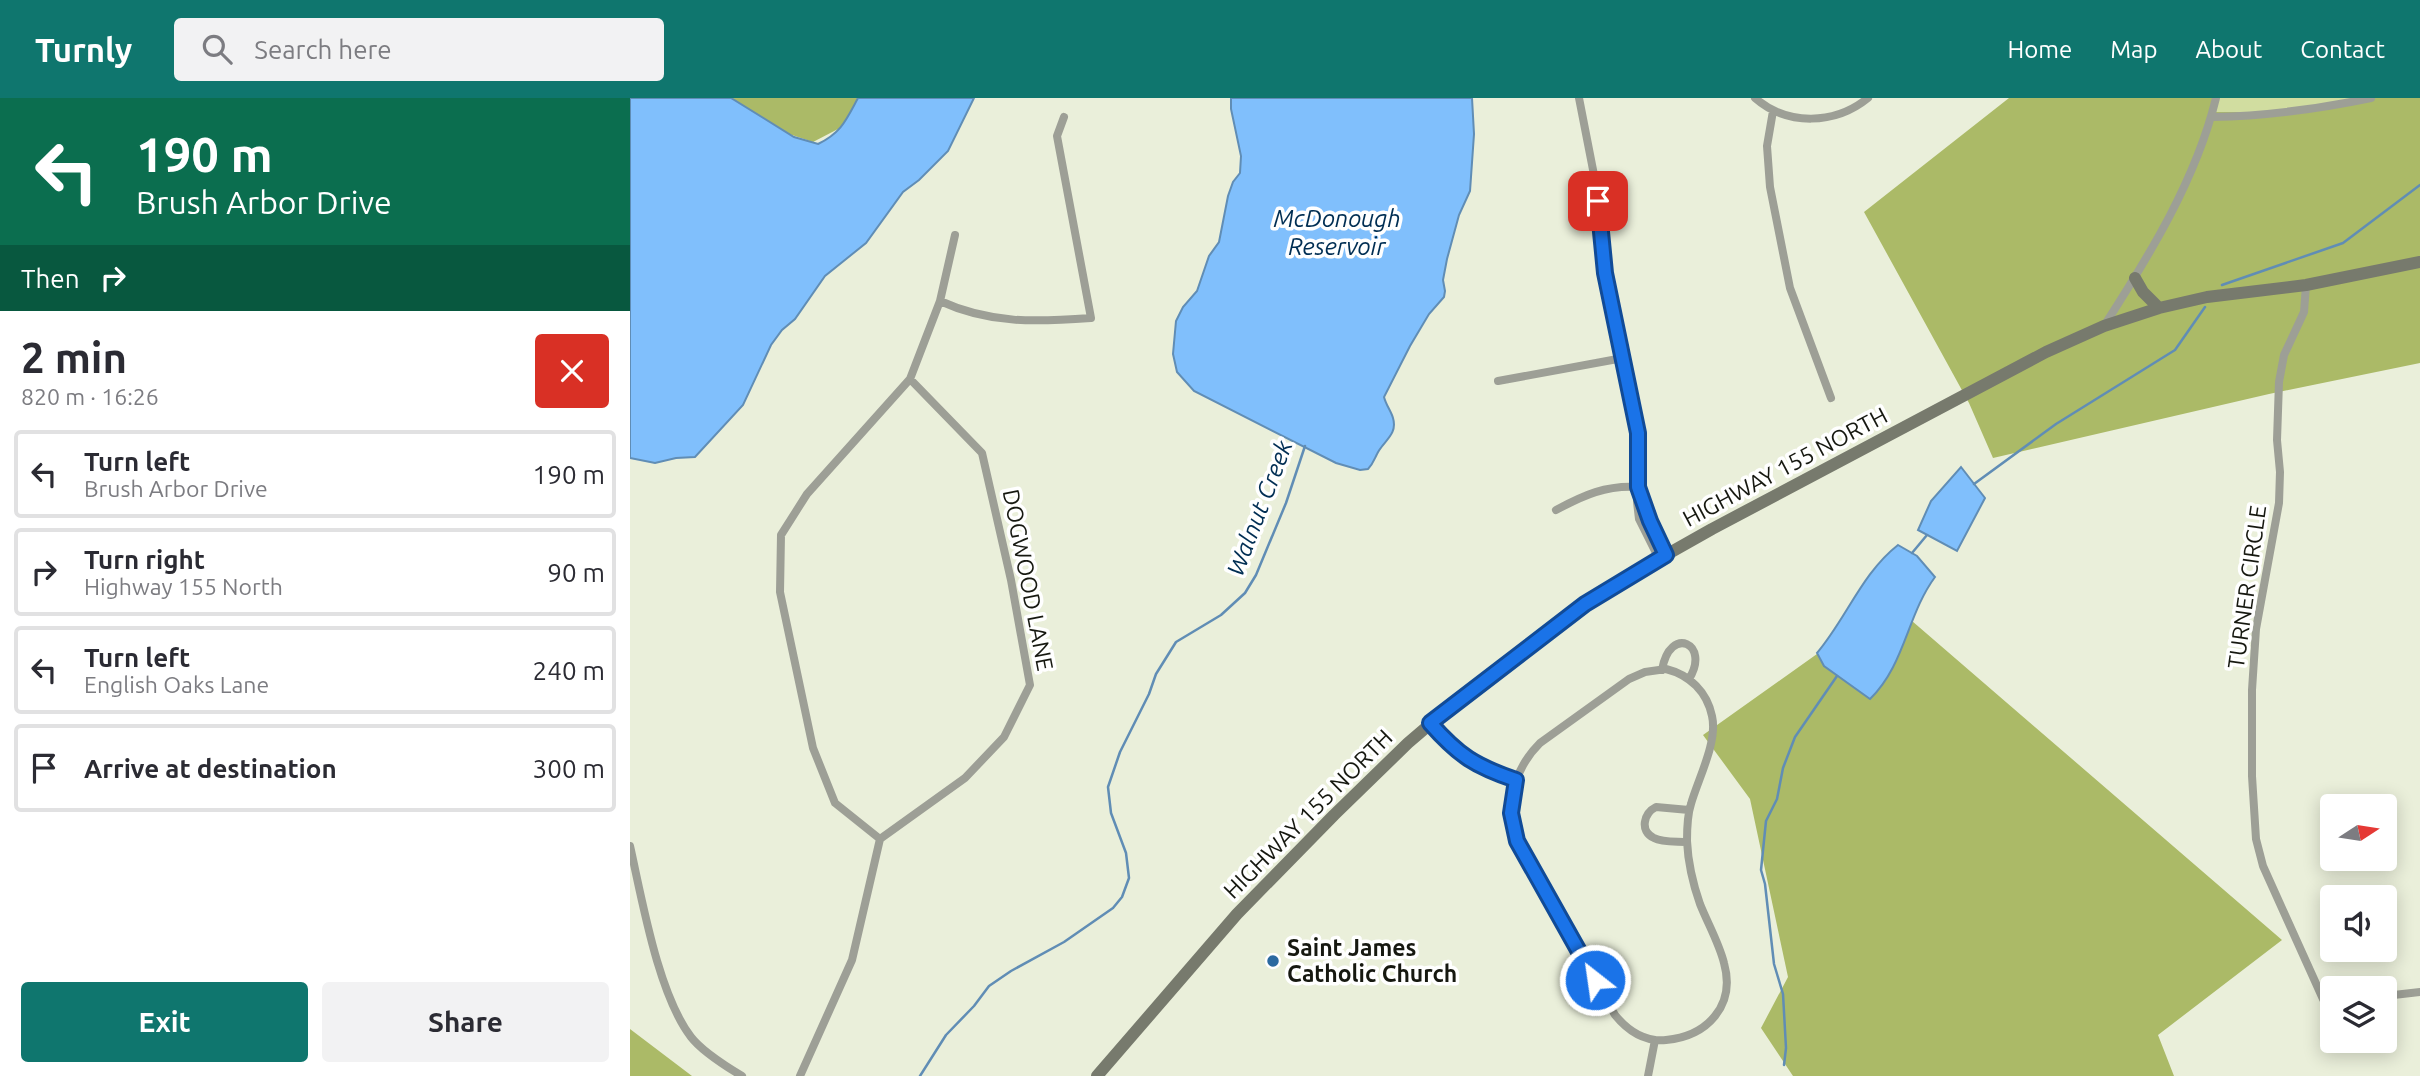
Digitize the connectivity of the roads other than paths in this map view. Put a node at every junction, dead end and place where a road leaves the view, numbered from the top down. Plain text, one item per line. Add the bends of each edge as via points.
1 (1579, 98) edge
2 (1755, 98) edge
3 (1868, 98) edge
4 (2216, 98) edge
5 (2371, 98) edge
6 (1773, 111) junction
7 (1064, 117) dead end
8 (2212, 117) junction
9 (955, 234) dead end
10 (2420, 261) edge
11 (2135, 278) junction
12 (2306, 285) junction
13 (940, 301) junction
14 (2159, 308) junction
15 (2104, 326) junction
16 (1623, 358) junction
17 (910, 379) junction
18 (1498, 381) dead end
19 (1831, 398) dead end
20 (1638, 487) junction
21 (1556, 510) dead end
22 (1662, 557) junction
23 (1662, 670) junction
24 (1689, 679) junction
25 (1430, 723) junction
26 (1516, 780) junction
27 (1689, 810) junction
28 (880, 839) junction
29 (1687, 842) junction
30 (630, 846) edge
31 (2320, 992) edge
32 (2420, 992) edge
33 (2397, 995) edge
34 (1655, 1041) junction
35 (742, 1076) edge
36 (800, 1076) edge
37 (1097, 1076) edge
38 (1648, 1076) edge

1 - 16 street via 1595,180 1605,273
2 - 6 street
3 - 6 street via 1843,114 1826,118
4 - 8 street
5 - 8 street via 2299,111
6 - 19 street via 1767,146 1770,187 1790,288
7 - 13 street via 1057,136 1091,318 1010,321 975,315
8 - 11 street
9 - 13 street
10 - 12 main road, HIGHWAY 155 NORTH
11 - 14 main road
11 - 15 street
12 - 14 main road, HIGHWAY 155 NORTH
12 - 31 street, TURNER CIRCLE via 2304,313 2284,355 2279,382 2279,503 2256,629 2252,776 2256,839 2263,866
13 - 17 street
14 - 15 main road, HIGHWAY 155 NORTH
15 - 22 main road, HIGHWAY 155 NORTH via 2037,357
16 - 18 street
16 - 20 street via 1638,433
17 - 28 street via 807,494 781,535 780,592 813,748 835,803
17 - 28 street, DOGWOOD LANE via 982,453 1030,685 1004,737 965,778
20 - 21 street via 1600,489
20 - 22 street
22 - 25 main road, HIGHWAY 155 NORTH via 1577,610
23 - 24 street
23 - 24 street via 1669,649 1685,644 1697,660
23 - 26 street via 1629,678 1548,737 1529,755
24 - 27 street via 1709,704 1713,725
25 - 26 street via 1466,759
25 - 37 main road, HIGHWAY 155 NORTH via 1237,914
26 - 34 street via 1511,813 1519,846 1615,1015 1636,1034
27 - 29 street
27 - 29 street via 1656,807 1644,822 1654,838
28 - 36 street via 852,960
29 - 34 street via 1693,883 1723,959 1726,988 1721,1007 1705,1027 1686,1037
30 - 35 street via 674,1008 691,1038
32 - 33 street
34 - 38 street

